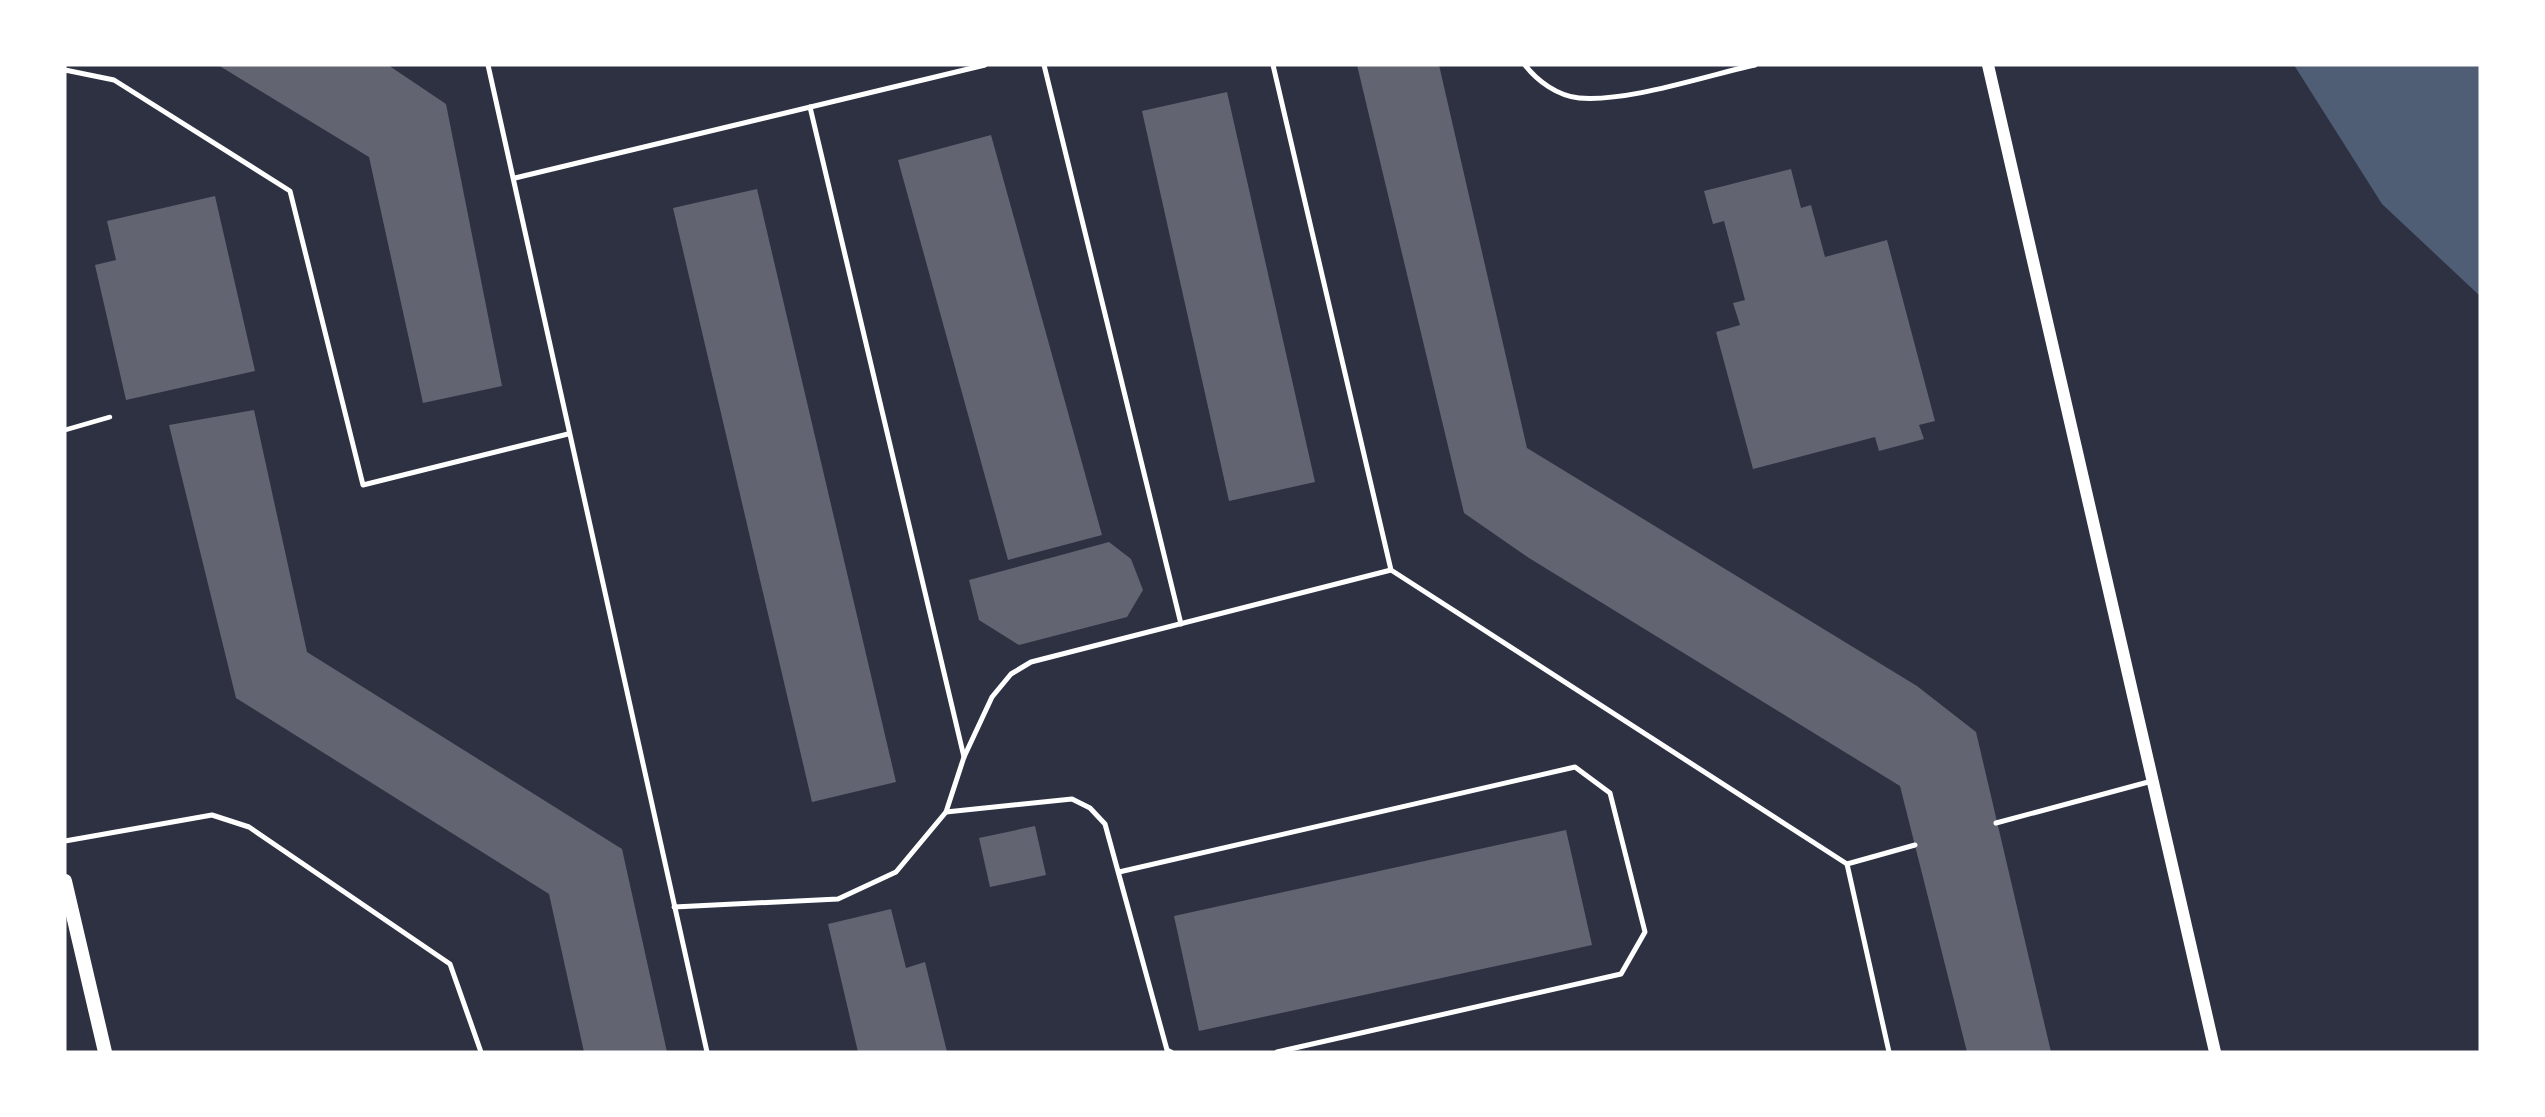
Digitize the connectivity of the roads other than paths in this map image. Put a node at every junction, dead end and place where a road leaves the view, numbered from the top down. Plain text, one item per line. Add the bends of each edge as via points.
1 (488, 65) edge
2 (985, 65) edge
3 (1045, 65) edge
4 (1273, 65) edge
5 (1525, 65) edge
6 (1755, 65) edge
7 (1988, 65) edge
8 (65, 70) edge
9 (810, 107) junction
10 (515, 178) junction
11 (568, 435) junction
12 (1391, 570) junction
13 (1181, 624) junction
14 (964, 757) junction
15 (2152, 781) junction
16 (946, 812) junction
17 (1996, 823) dead end
18 (65, 841) edge
19 (1915, 845) dead end
20 (1847, 864) junction
21 (1119, 872) junction
22 (65, 881) edge
23 (674, 907) junction
24 (105, 1052) edge
25 (481, 1052) edge
26 (707, 1052) edge
27 (1171, 1052) edge
28 (1278, 1052) edge
29 (1889, 1052) edge
30 (2215, 1052) edge

1 - 10 lane
2 - 9 lane
3 - 13 lane
4 - 12 lane
5 - 6 lane via 1536,81 1576,98 1614,97
7 - 15 street
8 - 11 lane via 114,80 290,191 363,485
9 - 10 lane
9 - 14 lane
10 - 11 lane
11 - 23 lane
12 - 13 lane
12 - 20 lane
13 - 14 lane via 1031,662 1011,674 992,697
14 - 16 lane
15 - 17 lane
15 - 30 street
16 - 21 lane via 1072,799 1090,808 1105,824
16 - 23 lane via 896,872 838,899
18 - 25 lane via 212,815 249,827 450,964
19 - 20 lane
20 - 29 lane
21 - 27 lane
21 - 28 lane via 1575,767 1610,793 1645,932 1621,974
22 - 24 main road
23 - 26 lane

